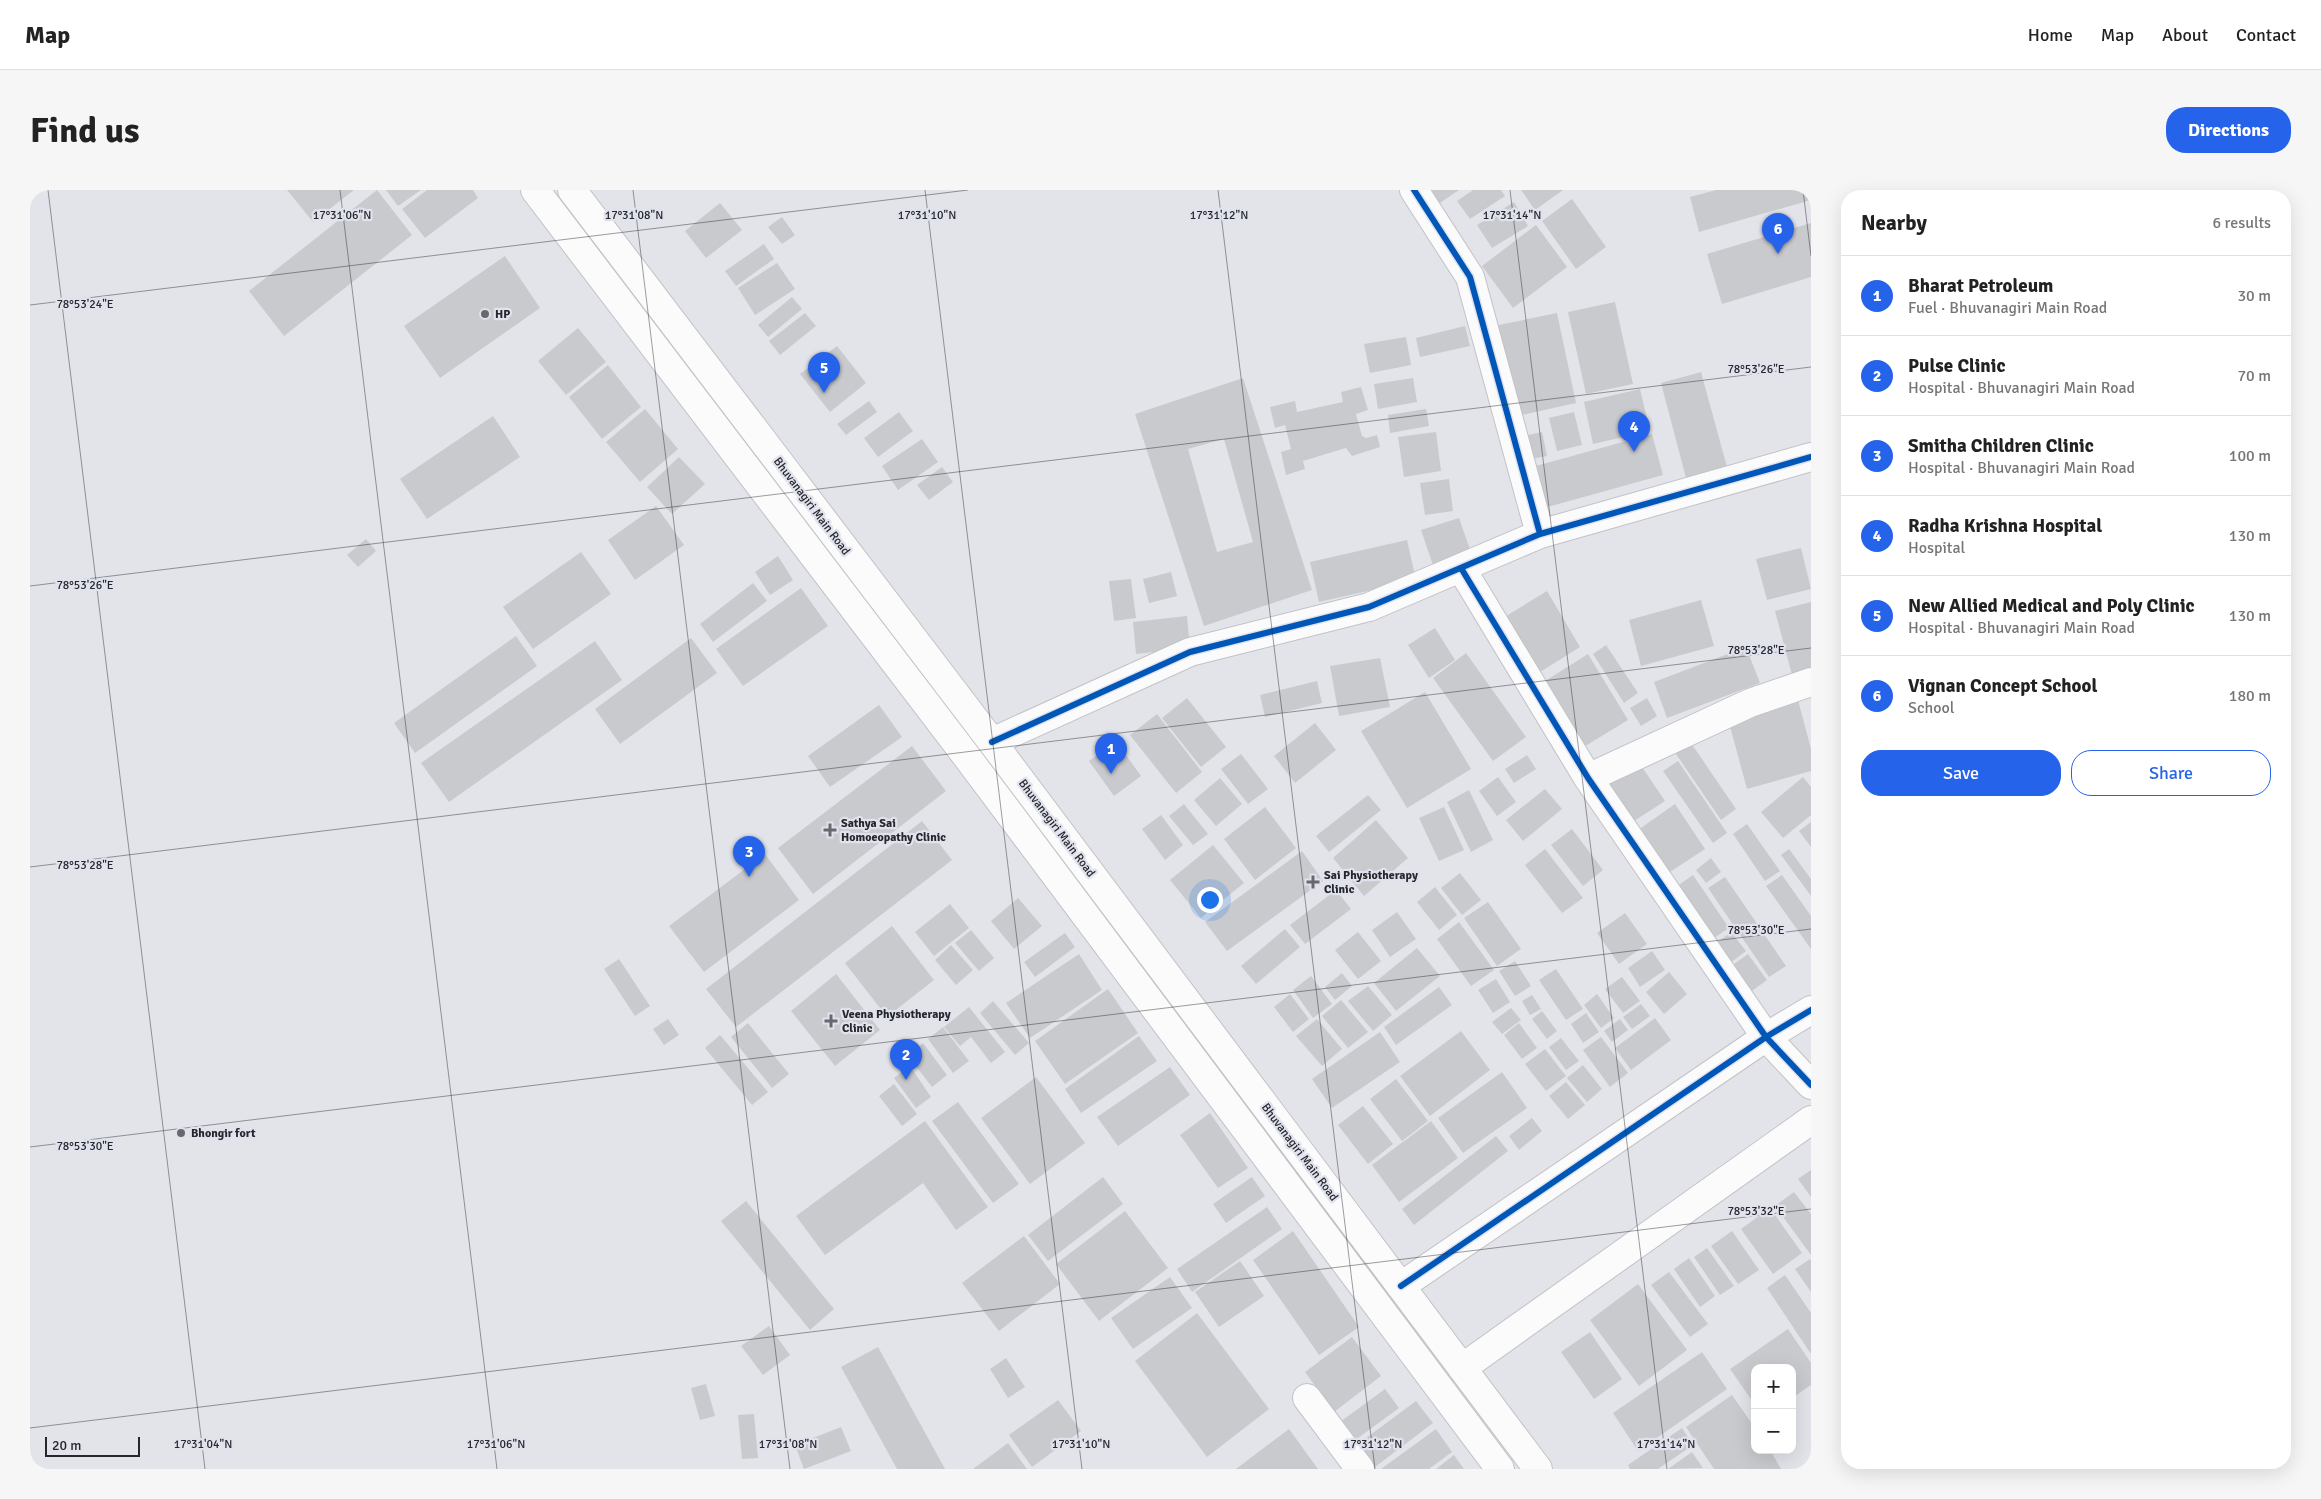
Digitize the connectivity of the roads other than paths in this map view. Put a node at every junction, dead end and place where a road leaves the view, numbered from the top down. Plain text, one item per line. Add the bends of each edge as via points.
1 (535, 190) edge
2 (572, 190) edge
3 (1414, 190) edge
4 (1811, 457) edge
5 (1540, 534) junction
6 (1461, 568) junction
7 (1811, 682) edge
8 (992, 742) junction
9 (1588, 778) junction
10 (1811, 1010) edge
11 (1766, 1037) junction
12 (1811, 1086) edge
13 (1811, 1120) edge
14 (1401, 1286) junction
15 (1462, 1368) junction
16 (1307, 1398) dead end
17 (1360, 1469) edge
18 (1500, 1469) edge
19 (1538, 1469) edge

1 - 18 main road via 967,758
2 - 8 main road, Bhuvanagiri Main Road
3 - 5 main road via 1470,277
4 - 5 main road
5 - 6 main road
6 - 8 main road via 1369,607 1190,652
6 - 9 main road
7 - 9 main road via 1750,703
8 - 14 main road, Bhuvanagiri Main Road
9 - 11 main road
10 - 11 main road
11 - 12 main road
11 - 14 main road
13 - 15 main road
14 - 15 main road, Bhuvanagiri Main Road
15 - 19 main road, Bhuvanagiri Main Road
16 - 17 main road

